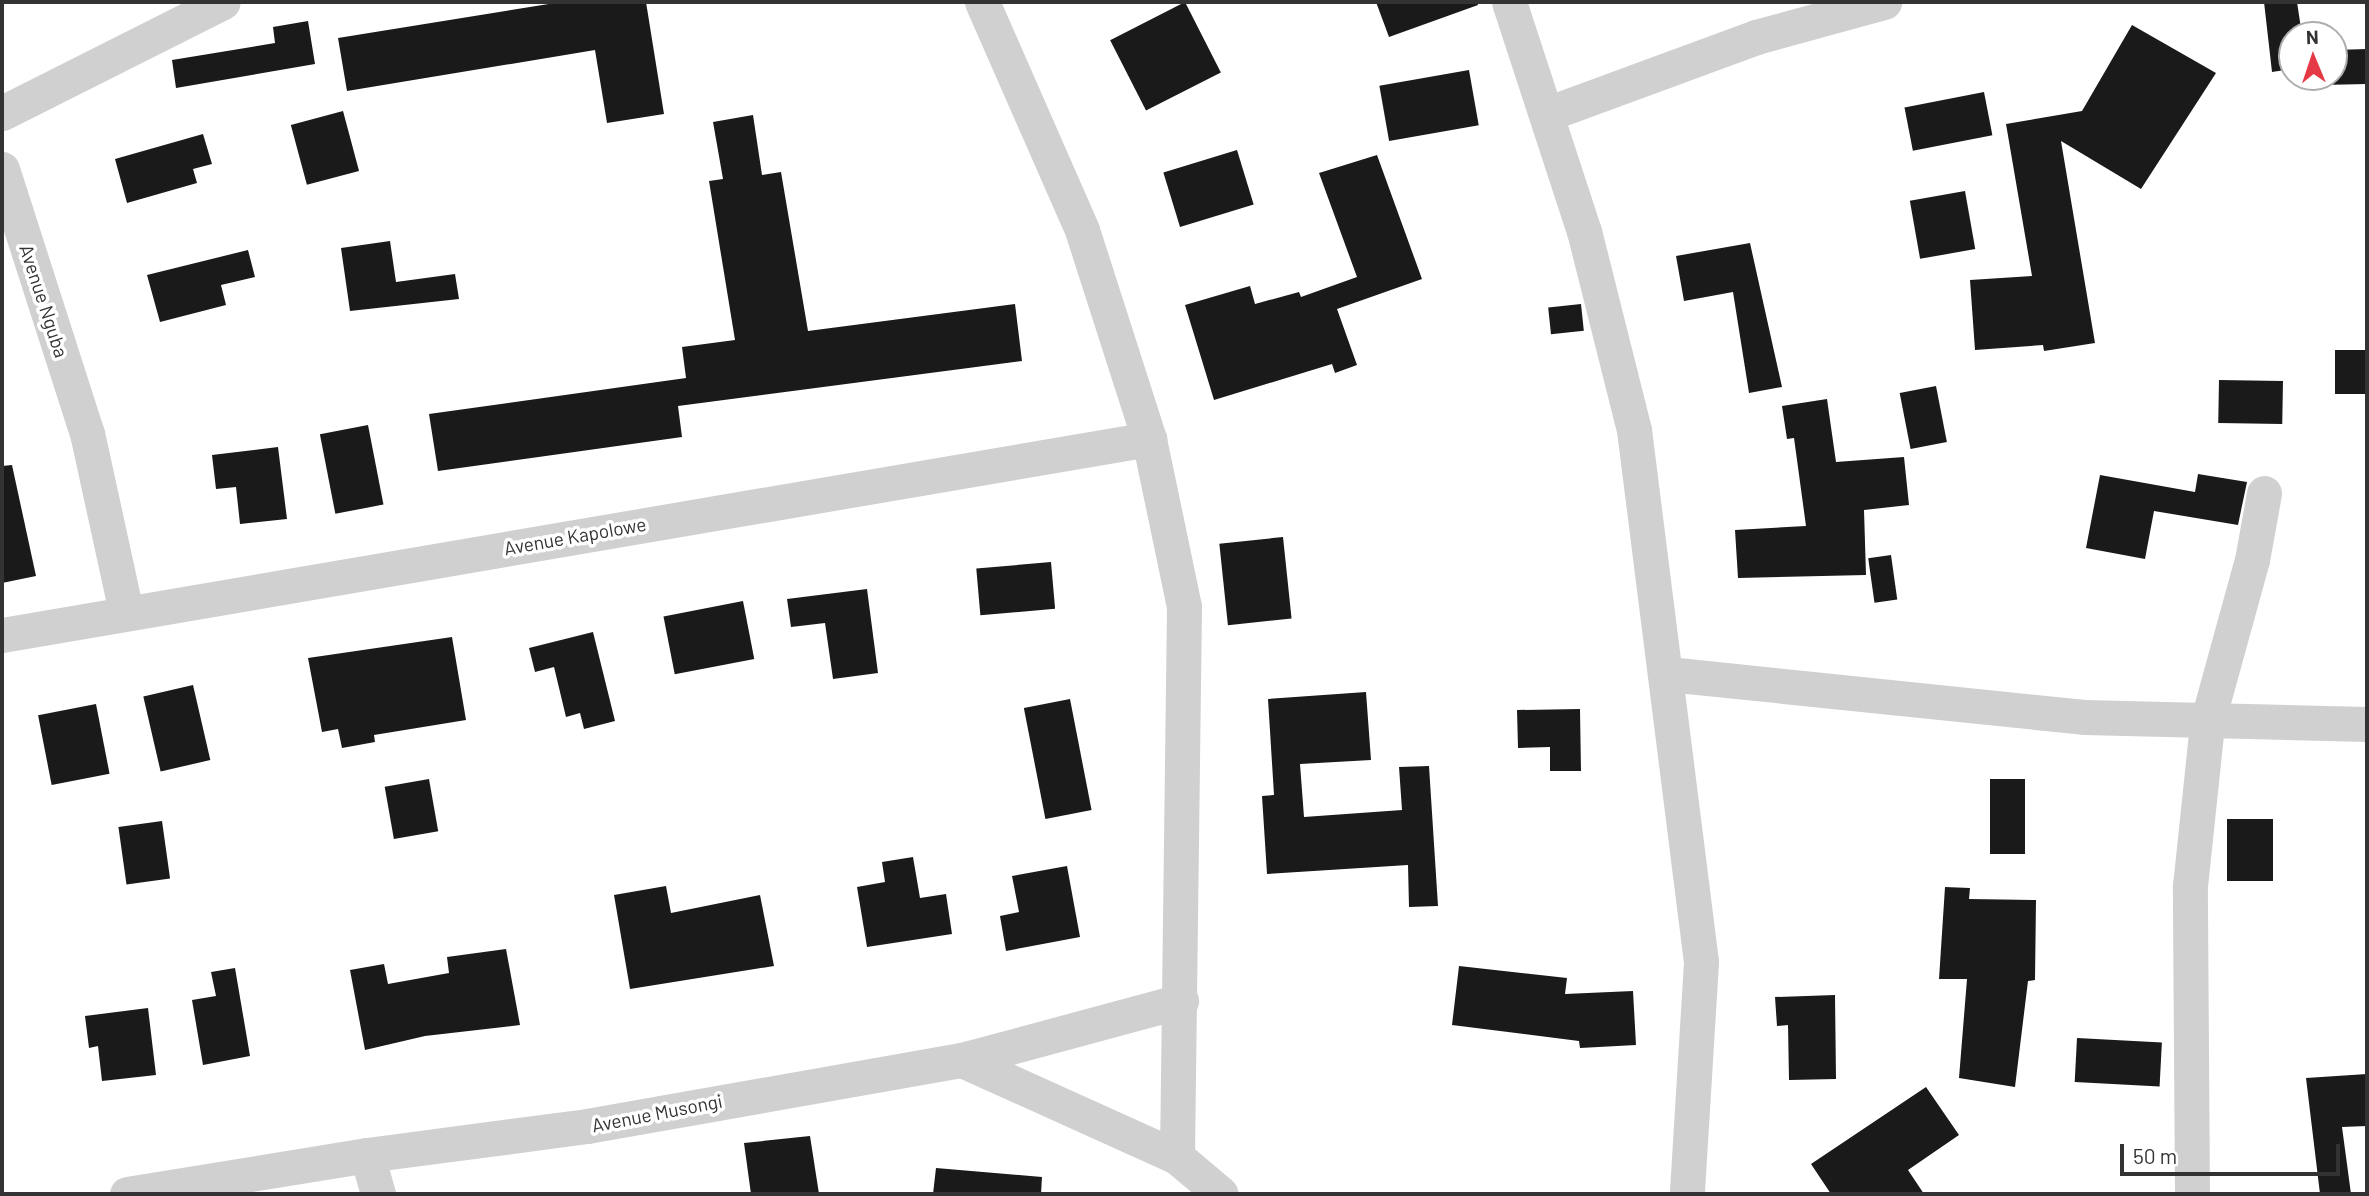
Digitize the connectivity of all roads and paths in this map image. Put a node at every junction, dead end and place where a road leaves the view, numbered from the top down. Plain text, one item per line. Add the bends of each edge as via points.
1 (223, 2) edge
2 (982, 2) edge
3 (1509, 2) edge
4 (1884, 2) edge
5 (2, 113) edge
6 (1548, 114) junction
7 (2, 169) edge
8 (1149, 439) junction
9 (2264, 493) dead end
10 (127, 612) junction
11 (2, 635) edge
12 (1668, 674) junction
13 (2207, 723) junction
14 (2367, 724) edge
15 (1181, 1001) junction
16 (962, 1060) junction
17 (367, 1155) junction
18 (1177, 1157) junction
19 (127, 1194) edge
20 (378, 1194) edge
21 (1221, 1194) edge
22 (1687, 1194) edge
23 (2192, 1194) edge

1 - 5 street
2 - 8 street via 1082,230
3 - 6 street
4 - 6 street via 1756,37
6 - 12 street via 1584,232 1634,430
7 - 10 street, Avenue Nguba via 86,433
8 - 10 street, Avenue Kapolowe
8 - 15 street via 1184,606
9 - 13 street via 2252,560
10 - 11 street, Avenue Kapolowe
12 - 13 street via 2084,717
12 - 22 street via 1701,962
13 - 14 street
13 - 23 street via 2190,886
15 - 16 street, Avenue Musongi
15 - 18 street
16 - 17 street, Avenue Musongi via 587,1126
16 - 18 street
17 - 19 street, Avenue Musongi
17 - 20 street
18 - 21 street

